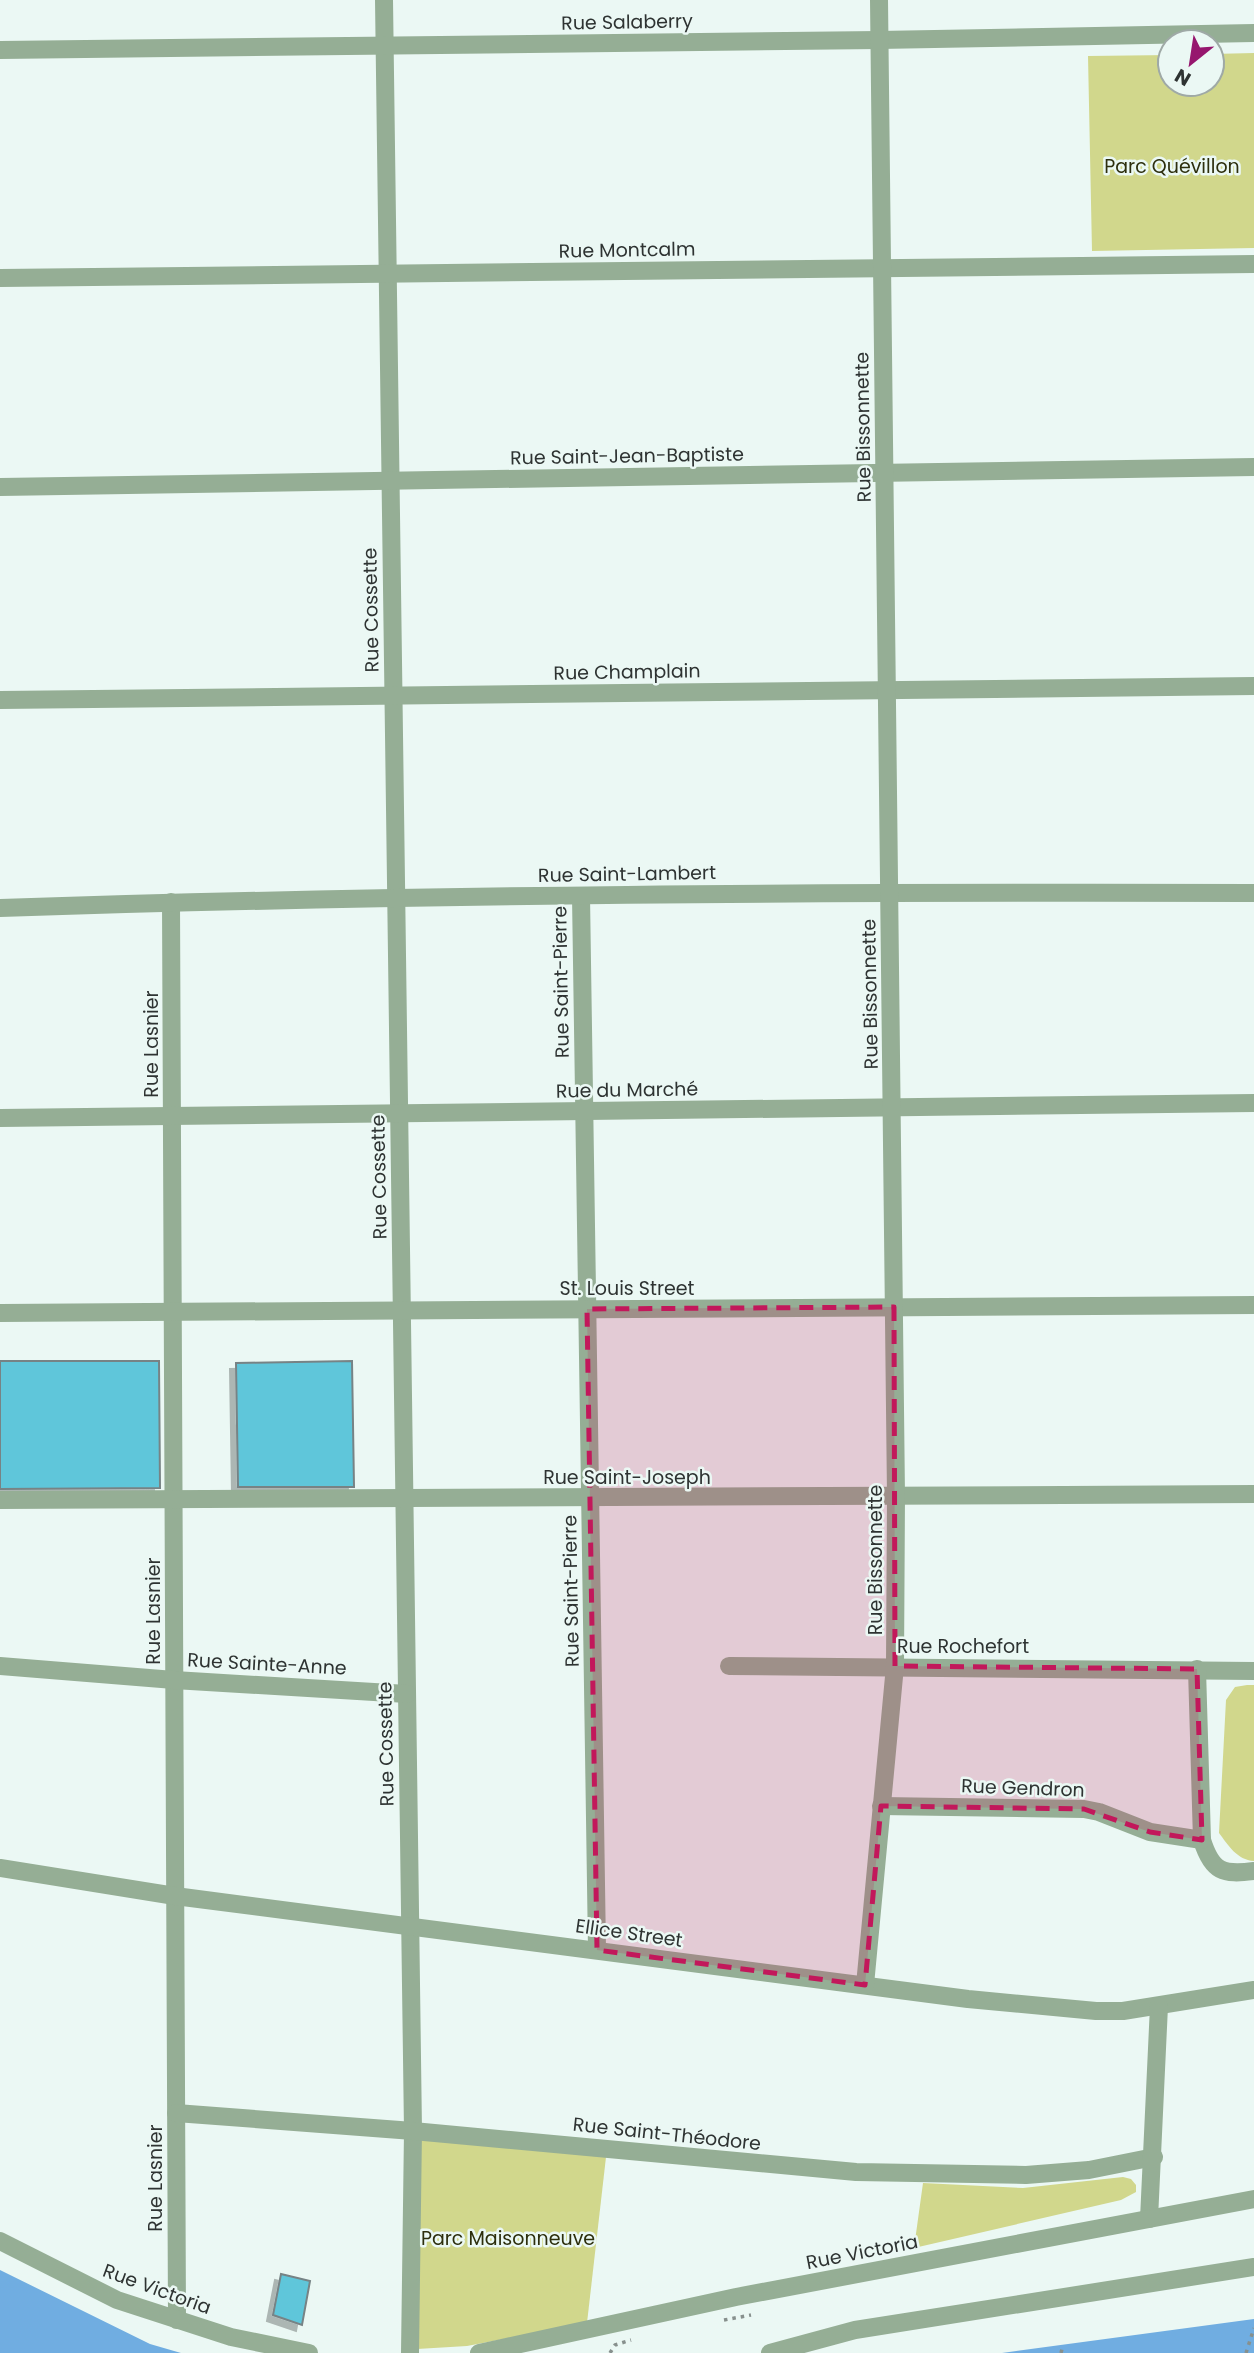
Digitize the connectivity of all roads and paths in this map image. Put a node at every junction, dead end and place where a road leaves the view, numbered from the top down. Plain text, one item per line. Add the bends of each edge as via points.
1 (384, 0) edge
2 (879, 0) edge
3 (1254, 33) edge
4 (879, 40) junction
5 (384, 46) junction
6 (0, 50) edge
7 (1254, 264) edge
8 (882, 268) junction
9 (387, 274) junction
10 (0, 278) edge
11 (1254, 467) edge
12 (884, 473) junction
13 (390, 481) junction
14 (0, 486) edge
15 (1254, 686) edge
16 (887, 690) junction
17 (393, 695) junction
18 (0, 699) edge
19 (889, 892) junction
20 (1254, 893) edge
21 (581, 896) junction
22 (396, 899) junction
23 (172, 902) junction
24 (0, 908) edge
25 (1254, 1103) edge
26 (892, 1108) junction
27 (584, 1111) junction
28 (399, 1114) junction
29 (172, 1116) junction
30 (0, 1118) edge
31 (1254, 1305) edge
32 (894, 1307) junction
33 (587, 1309) junction
34 (401, 1310) junction
35 (173, 1312) junction
36 (0, 1313) edge
37 (1254, 1494) edge
38 (896, 1496) junction
39 (590, 1498) junction
40 (404, 1499) junction
41 (0, 1500) edge
42 (174, 1500) junction
43 (0, 1666) edge
44 (729, 1666) dead end
45 (895, 1666) junction
46 (1196, 1669) junction
47 (1254, 1671) edge
48 (174, 1680) junction
49 (407, 1694) junction
50 (881, 1806) junction
51 (1202, 1840) junction
52 (0, 1868) edge
53 (1254, 1871) edge
54 (175, 1896) junction
55 (410, 1926) junction
56 (597, 1950) junction
57 (865, 1985) junction
58 (1254, 1990) edge
59 (1159, 2006) junction
60 (176, 2113) junction
61 (413, 2131) junction
62 (1154, 2157) junction
63 (1254, 2199) edge
64 (1149, 2218) junction
65 (0, 2241) edge
66 (1254, 2267) edge
67 (177, 2320) junction
68 (1254, 2328) edge
69 (1063, 2345) dead end
70 (526, 2348) edge
71 (309, 2353) edge
72 (410, 2353) edge
73 (479, 2353) edge
74 (771, 2353) edge
75 (1061, 2353) edge
76 (1246, 2353) edge

1 - 5 street, Rue Cossette
2 - 4 street, Rue Bissonnette
3 - 4 street, Rue Salaberry
4 - 5 street, Rue Salaberry
4 - 8 street, Rue Bissonnette
5 - 6 street, Rue Salaberry
5 - 9 street, Rue Cossette
7 - 8 street, Rue Montcalm
8 - 9 street, Rue Montcalm
8 - 12 street, Rue Bissonnette
9 - 10 street, Rue Montcalm
9 - 13 street, Rue Cossette
11 - 12 street, Rue Saint-Jean-Baptiste
12 - 13 street, Rue Saint-Jean-Baptiste
12 - 16 street, Rue Bissonnette
13 - 14 street, Rue Saint-Jean-Baptiste
13 - 17 street, Rue Cossette
15 - 16 street, Rue Champlain
16 - 17 street, Rue Champlain
16 - 19 street, Rue Bissonnette
17 - 18 street, Rue Champlain
17 - 22 street, Rue Cossette
19 - 20 street, Rue Saint-Lambert
19 - 21 street, Rue Saint-Lambert
19 - 26 street, Rue Bissonnette
21 - 22 street, Rue Saint-Lambert
21 - 27 street, Rue Saint-Pierre
22 - 23 street, Rue Saint-Lambert
22 - 28 street, Rue Cossette
23 - 24 street, Rue Saint-Lambert
23 - 29 street, Rue Lasnier
25 - 26 street, Rue du Marché
26 - 27 street, Rue du Marché
26 - 32 street, Rue Bissonnette
27 - 28 street, Rue du Marché
27 - 33 street, Rue Saint-Pierre
28 - 29 street, Rue du Marché
28 - 34 street, Rue Cossette
29 - 30 street, Rue du Marché
29 - 35 street, Rue Lasnier
31 - 32 street, St. Louis Street
32 - 33 street, St. Louis Street
32 - 38 street, Rue Bissonnette
33 - 34 street, St. Louis Street
33 - 39 street, Rue Saint-Pierre
34 - 35 street, St. Louis Street
34 - 40 street, Rue Cossette
35 - 36 street, St. Louis Street
35 - 42 street, Rue Lasnier
37 - 38 street, Rue Saint-Joseph
38 - 39 street, Rue Saint-Joseph
38 - 45 street, Rue Bissonnette
39 - 40 street, Rue Saint-Joseph
39 - 56 street, Rue Saint-Pierre
40 - 42 street, Rue Saint-Joseph
40 - 49 street, Rue Cossette
41 - 42 street, Rue Saint-Joseph
42 - 48 street, Rue Lasnier
43 - 48 street, Rue Sainte-Anne
44 - 45 street, Rue Rochefort
45 - 46 street, Rue Rochefort
45 - 50 street, Rue Bissonnette
46 - 47 street, Rue Rochefort
46 - 51 street
48 - 49 street, Rue Sainte-Anne
48 - 54 street, Rue Lasnier
49 - 55 street, Rue Cossette
50 - 51 street, Rue Gendron via 1084,1809 1150,1832
50 - 57 street, Rue Bissonnette
51 - 53 street via 1209,1861 1218,1869
52 - 54 street, Ellice Street
54 - 55 street, Ellice Street
54 - 60 street, Rue Lasnier
55 - 56 street, Ellice Street
55 - 61 street, Rue Cossette
56 - 57 street, Ellice Street
57 - 59 street, Ellice Street via 1096,2011
58 - 59 street, Ellice Street
59 - 62 street
60 - 61 street, Rue Saint-Théodore
60 - 67 street, Rue Lasnier
61 - 62 street, Rue Saint-Théodore via 856,2172 1026,2175 1089,2171
61 - 72 street, Rue Cossette
62 - 64 street
63 - 64 street, Rue Victoria
64 - 70 street, Rue Victoria via 736,2297
65 - 67 street, Rue Victoria via 117,2300
66 - 74 street via 855,2330
67 - 71 street, Rue Victoria
68 - 76 path
69 - 75 path
70 - 73 street, Rue Victoria

